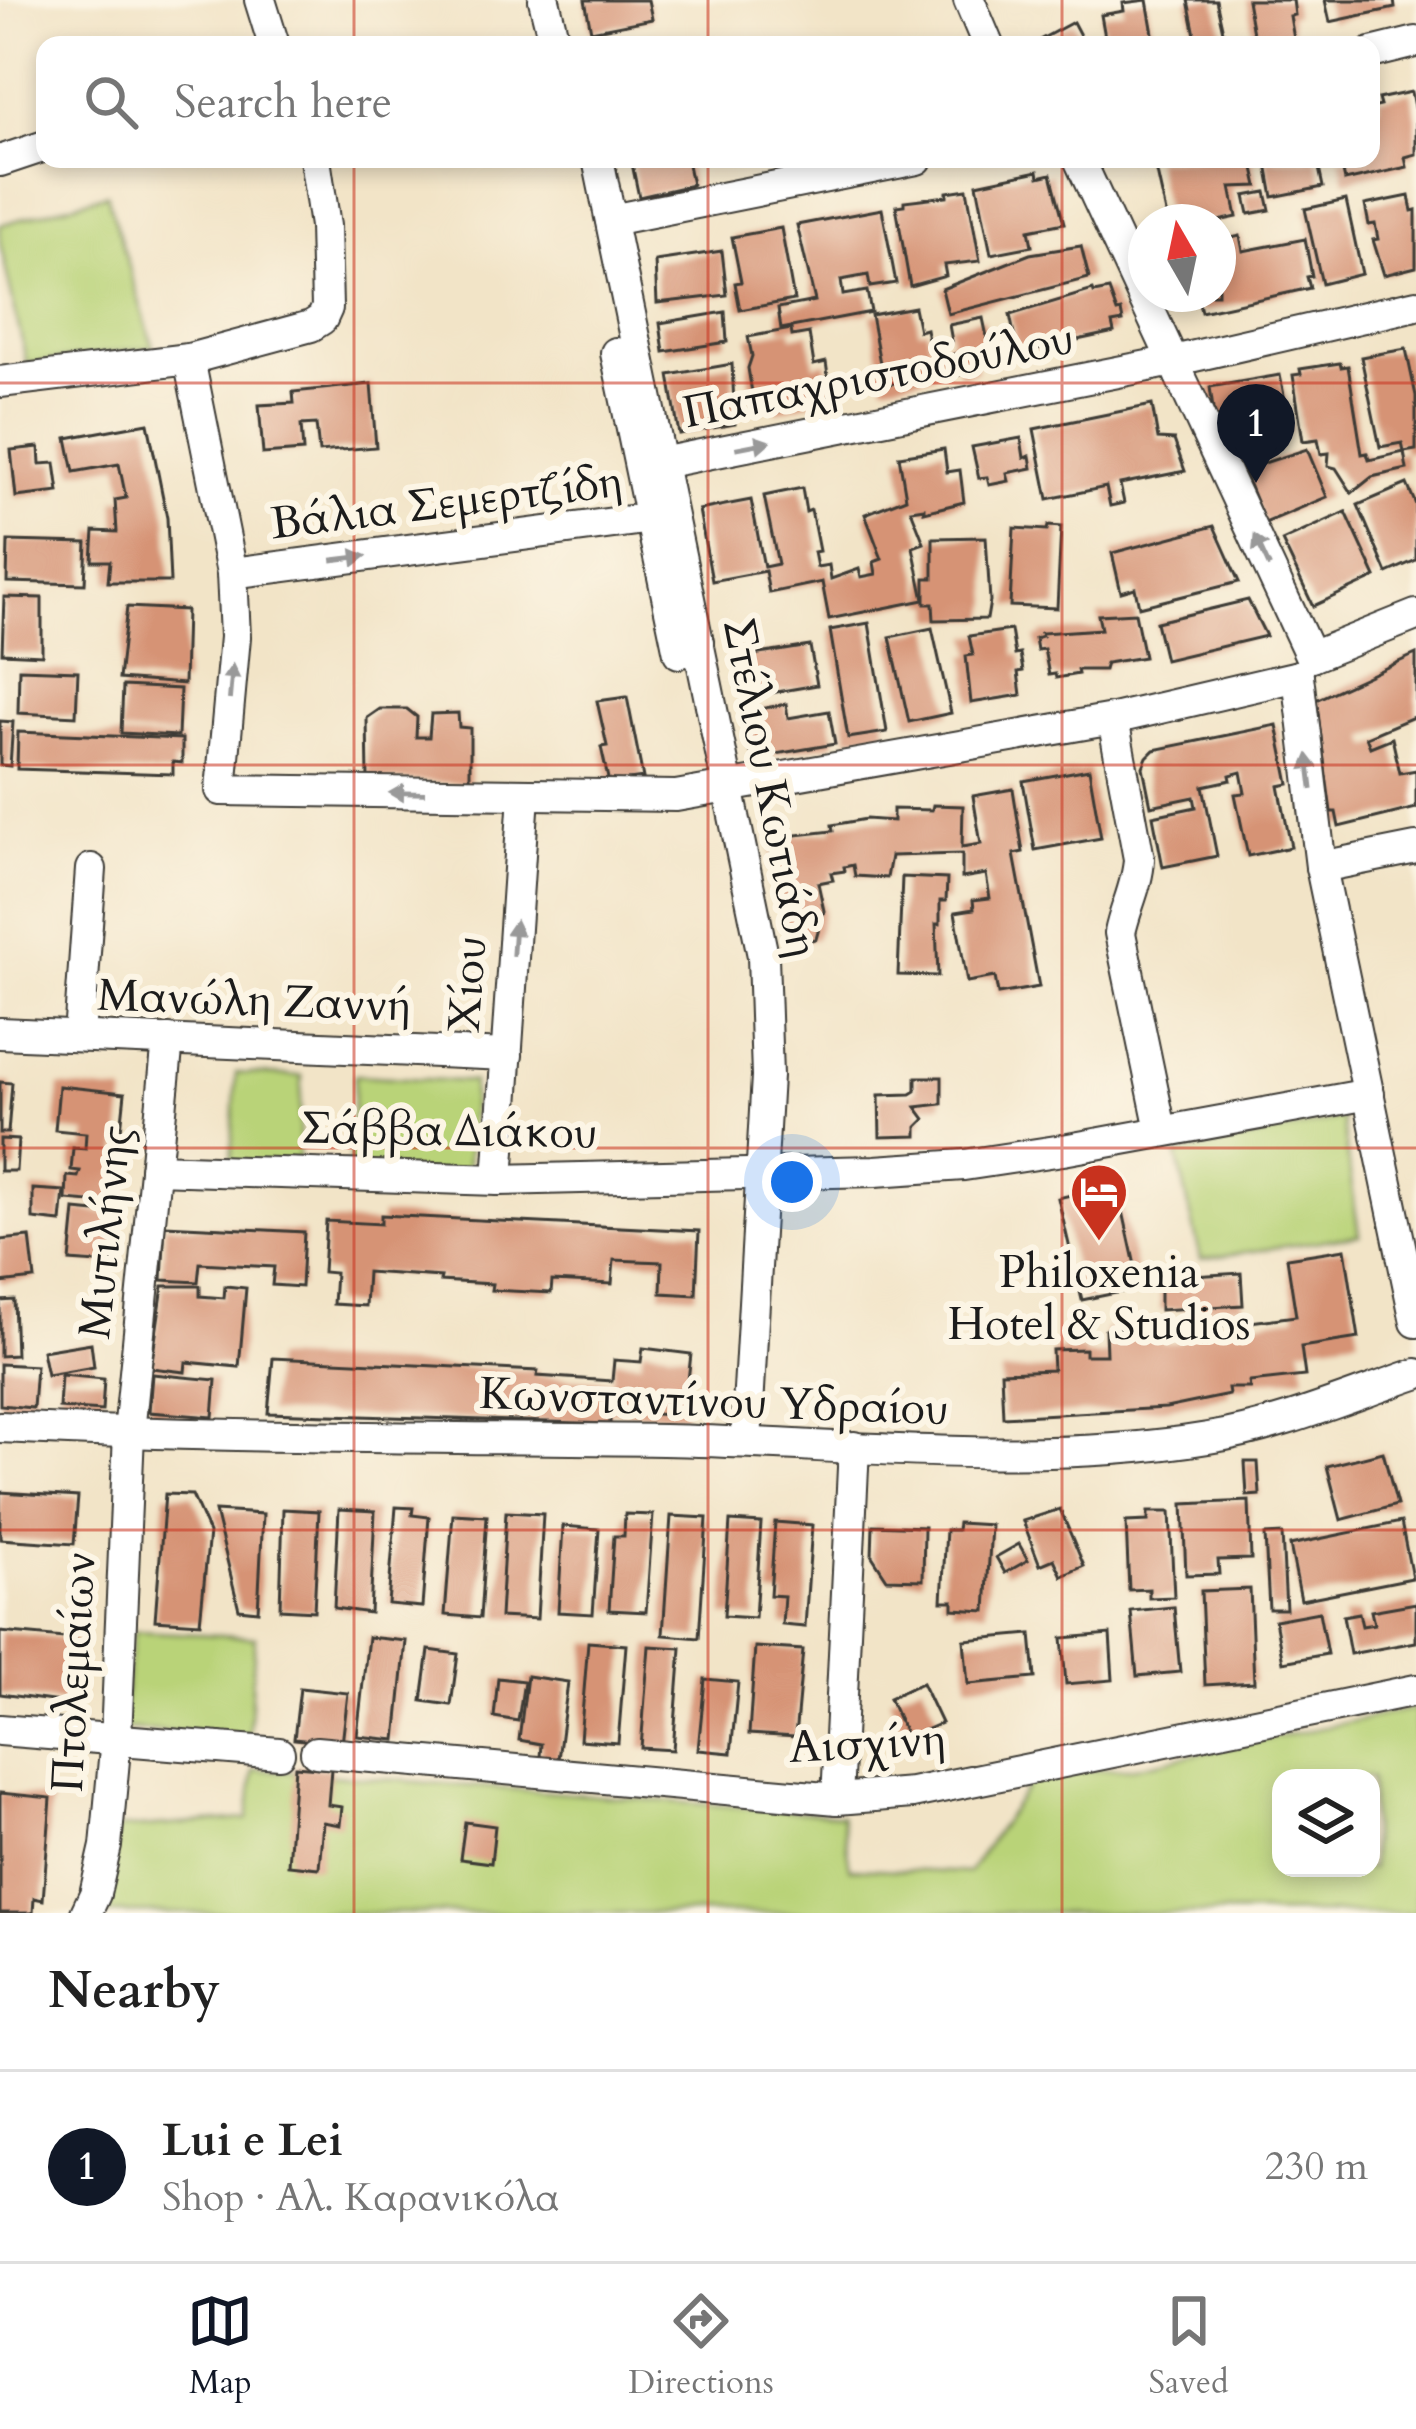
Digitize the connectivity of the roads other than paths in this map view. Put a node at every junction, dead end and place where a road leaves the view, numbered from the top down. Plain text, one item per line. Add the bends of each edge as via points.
1 (260, 0) edge
2 (544, 0) edge
3 (565, 0) edge
4 (969, 0) edge
5 (271, 36) edge
6 (553, 36) edge
7 (573, 36) edge
8 (984, 36) edge
9 (1416, 42) edge
10 (1380, 51) edge
11 (36, 149) edge
12 (0, 160) edge
13 (316, 168) edge
14 (580, 168) edge
15 (600, 168) edge
16 (871, 168) edge
17 (1082, 168) edge
18 (611, 220) junction
19 (1416, 305) edge
20 (190, 359) junction
21 (1173, 361) junction
22 (0, 382) edge
23 (649, 466) junction
24 (660, 517) junction
25 (232, 573) junction
26 (1416, 615) edge
27 (1304, 667) junction
28 (1113, 718) junction
29 (721, 790) junction
30 (524, 795) junction
31 (1416, 848) edge
32 (1322, 867) junction
33 (91, 869) dead end
34 (0, 1033) edge
35 (79, 1036) junction
36 (168, 1040) junction
37 (506, 1055) junction
38 (1369, 1094) junction
39 (1161, 1130) junction
40 (155, 1169) junction
41 (751, 1172) junction
42 (498, 1180) junction
43 (1416, 1322) edge
44 (1416, 1374) edge
45 (0, 1426) edge
46 (129, 1433) junction
47 (736, 1442) junction
48 (854, 1447) junction
49 (1416, 1690) edge
50 (0, 1730) edge
51 (116, 1738) junction
52 (316, 1752) dead end
53 (280, 1753) dead end
54 (837, 1799) junction
55 (86, 1913) edge

1 - 5 street
2 - 6 street
3 - 7 street
4 - 8 street
9 - 10 street
11 - 12 street
13 - 20 street via 326,226 322,319
14 - 23 street, Στέλιου Κωτιάδη
15 - 18 street, Στέλιου Κωτιάδη
16 - 18 street
17 - 21 street
18 - 23 street, Στέλιου Κωτιάδη
19 - 21 street, Παπαχριστοδούλου
20 - 22 street
20 - 25 street
23 -> 21 street, Παπαχριστοδούλου
27 -> 21 street
23 - 24 street, Στέλιου Κωτιάδη
25 -> 24 street, Βάλια Σεμερτζίδη
24 - 29 street, Στέλιου Κωτιάδη
30 -> 25 street via 221,790 235,638
26 - 27 street
27 - 28 street
32 -> 27 street
28 - 29 street
28 - 39 street via 1138,859 1120,933
29 - 30 street
29 - 41 street, Στέλιου Κωτιάδη via 749,995
37 -> 30 street, Χίου
31 - 32 street
32 - 38 street
33 - 35 street
34 - 35 street, Μανώλη Ζαννή
35 - 36 street, Μανώλη Ζαννή
36 - 37 street, Μανώλη Ζαννή
36 - 40 street, Μυτιλήνης
37 - 42 street, Χίου
38 - 39 street, Σάββα Διάκου
38 - 43 street
39 - 41 street, Σάββα Διάκου via 964,1165
40 - 42 street, Σάββα Διάκου
40 - 46 street, Μυτιλήνης
41 - 42 street, Σάββα Διάκου
41 - 47 street, Στέλιου Κωτιάδη
44 - 48 street, Κωνσταντίνου Υδραίου via 1254,1428 1156,1446
45 - 46 street, Κωνσταντίνου Υδραίου
46 - 47 street, Κωνσταντίνου Υδραίου
46 - 51 street, Πτολεμαίων
47 - 48 street, Κωνσταντίνου Υδραίου
48 - 54 street
49 - 54 street, Αισχίνη via 932,1789
50 - 51 street
51 - 53 street
51 - 55 street, Πτολεμαίων via 106,1846
52 - 54 street, Αισχίνη

